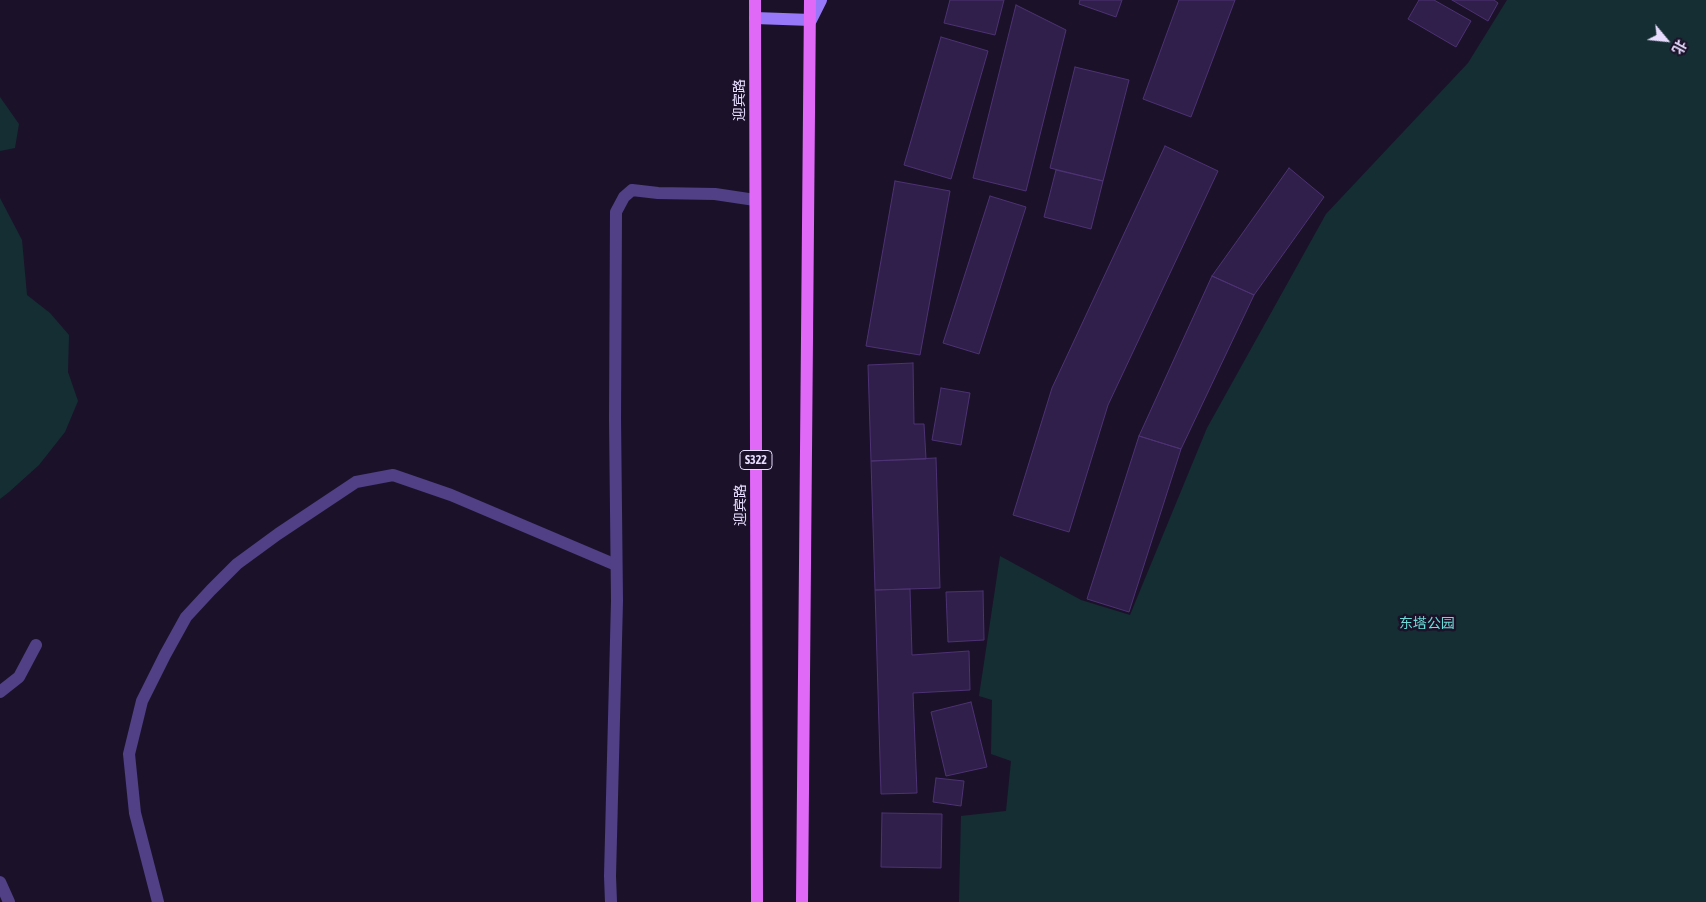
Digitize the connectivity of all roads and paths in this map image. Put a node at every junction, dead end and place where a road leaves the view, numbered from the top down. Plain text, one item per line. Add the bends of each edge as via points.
1 (755, 0) edge
2 (810, 0) edge
3 (821, 0) edge
4 (755, 18) junction
5 (811, 20) junction
6 (755, 200) junction
7 (616, 565) junction
8 (36, 645) dead end
9 (0, 692) edge
10 (0, 882) edge
11 (9, 902) edge
12 (158, 902) edge
13 (611, 902) edge
14 (757, 902) edge
15 (802, 902) edge

1 - 4 main road, S322
2 - 5 main road
3 - 5 main road
4 - 5 main road
4 - 6 main road, 迎宾路 / S322
5 - 15 main road
6 - 7 street via 715,194 658,194 632,190 616,212
6 - 14 main road, 迎宾路 / S322
7 - 12 street via 451,495 393,475 356,482 237,564 186,617 142,701 129,754 135,813
7 - 13 street
8 - 9 street via 19,677
10 - 11 street

